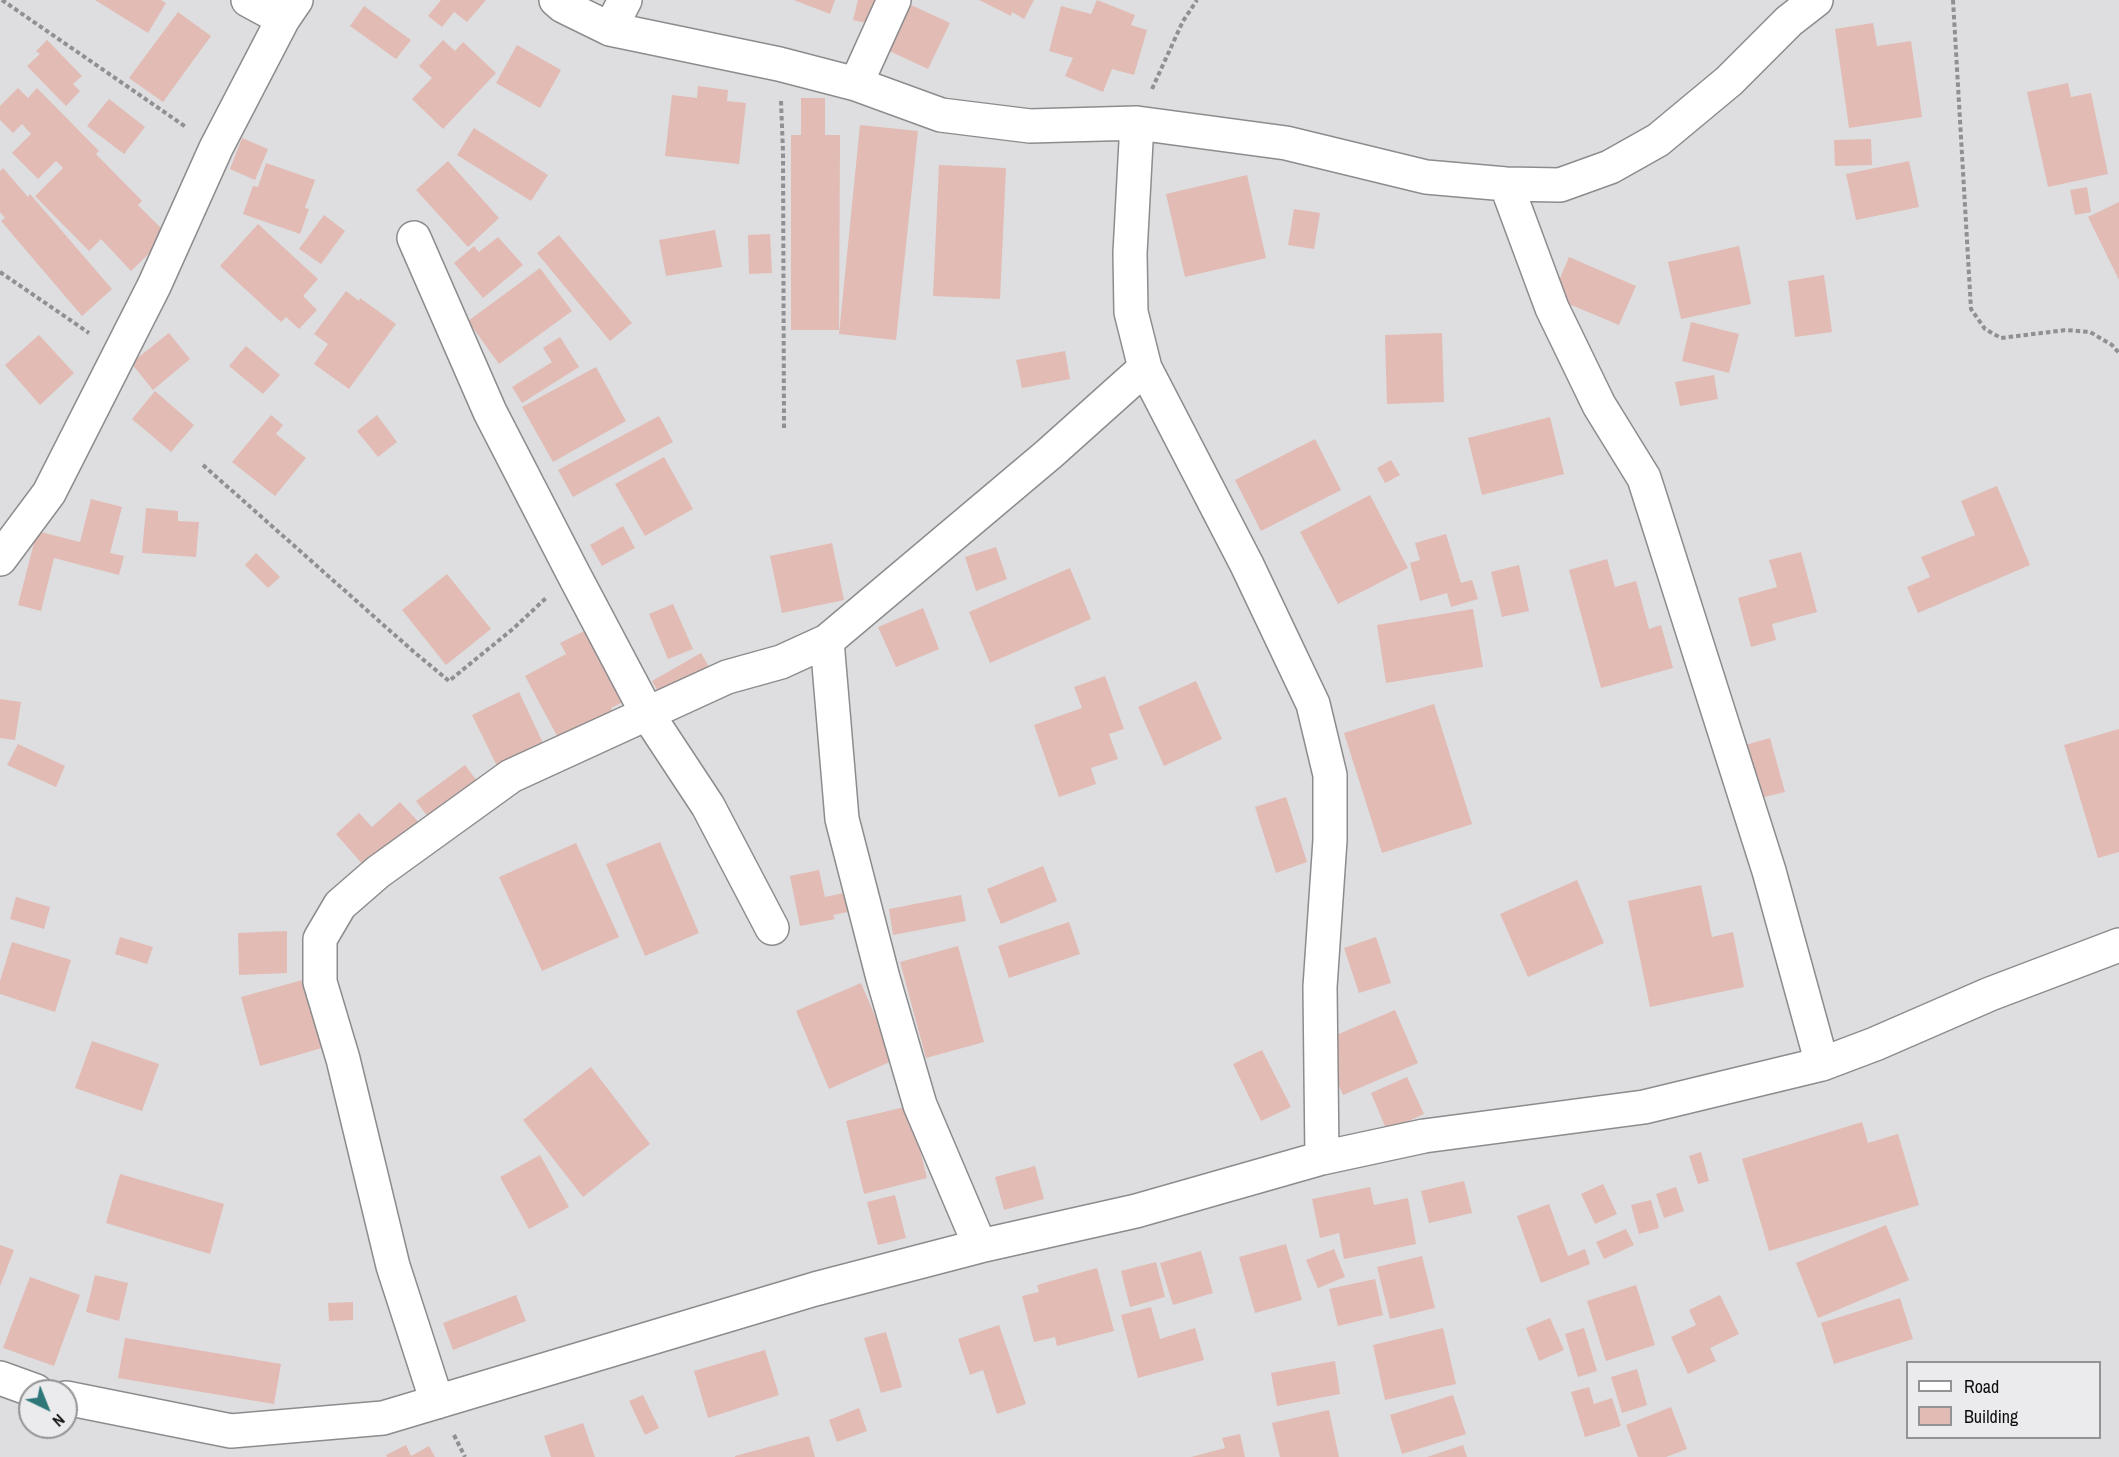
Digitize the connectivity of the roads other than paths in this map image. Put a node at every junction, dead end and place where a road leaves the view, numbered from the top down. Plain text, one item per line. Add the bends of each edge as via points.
1 (248, 0) edge
2 (556, 0) edge
3 (625, 0) edge
4 (894, 0) edge
5 (1816, 0) edge
6 (290, 10) edge
7 (1787, 11) edge
8 (610, 29) junction
9 (856, 84) junction
10 (1137, 123) junction
11 (1506, 184) junction
12 (414, 238) dead end
13 (1145, 368) junction
14 (0, 559) edge
15 (827, 641) junction
16 (648, 715) junction
17 (772, 928) dead end
18 (2119, 945) edge
19 (1822, 1064) junction
20 (1322, 1158) junction
21 (980, 1246) junction
22 (0, 1378) edge
23 (18, 1384) edge
24 (78, 1400) edge
25 (437, 1402) junction

1 - 6 street
2 - 8 street
3 - 8 street
4 - 9 street
5 - 7 street
6 - 14 street via 216,148 154,286 49,493
7 - 11 street via 1729,81 1659,141 1611,167 1560,184
8 - 9 street
9 - 10 street via 941,115 1030,126
10 - 11 street via 1286,142 1426,177
10 - 13 street via 1131,312
11 - 19 street via 1552,308 1599,405 1644,478 1769,871
12 - 16 street via 490,412
13 - 15 street
13 - 20 street via 1247,565 1313,704 1330,775 1330,840 1320,987
15 - 16 street via 781,662 727,677
15 - 21 street via 842,819 920,1105
16 - 17 street via 708,806
16 - 25 street via 512,776 378,872 340,905 320,939 320,982 343,1059 393,1266
18 - 19 street
19 - 20 street via 1644,1107 1424,1136
20 - 21 street via 1136,1211
21 - 25 street via 815,1289
22 - 23 street
24 - 25 street via 231,1431 383,1418

